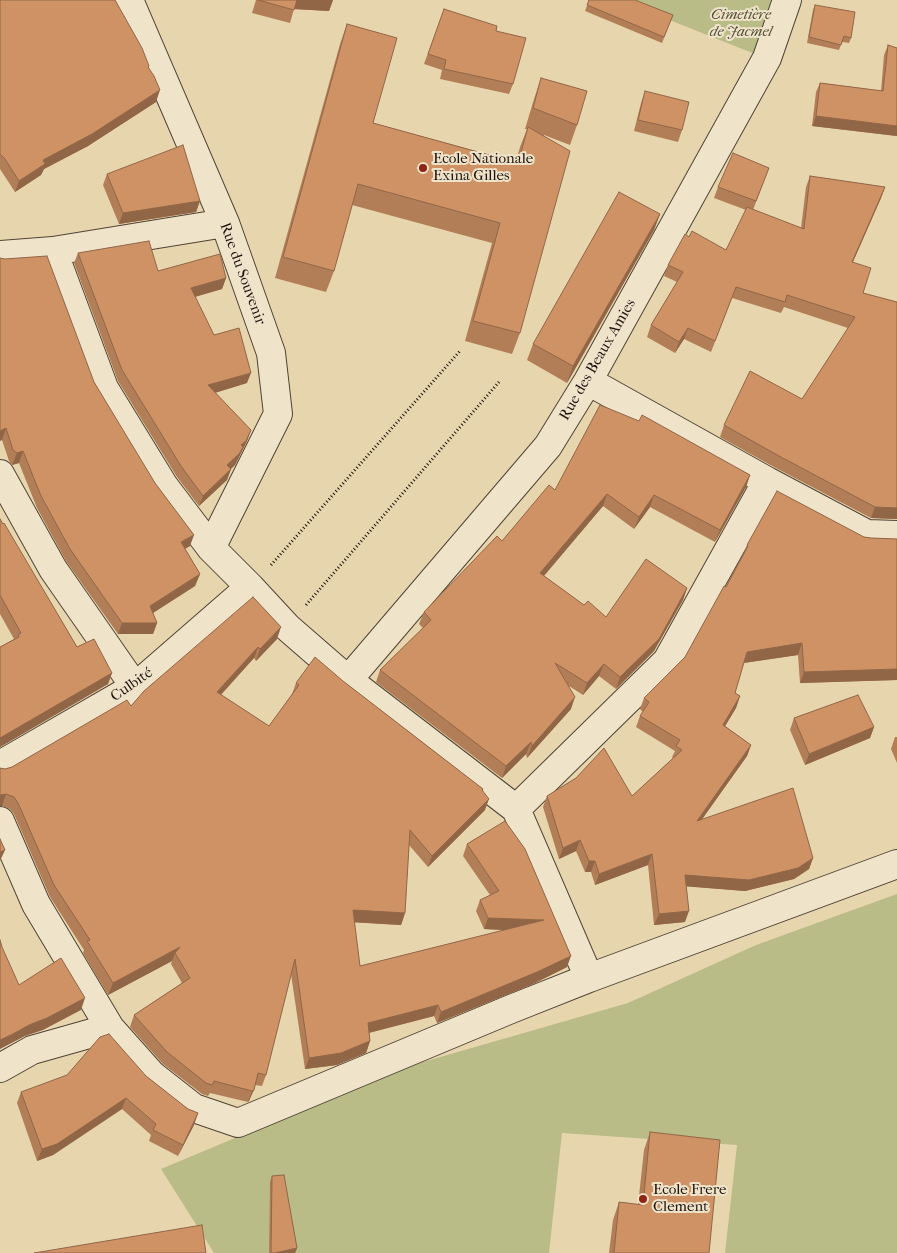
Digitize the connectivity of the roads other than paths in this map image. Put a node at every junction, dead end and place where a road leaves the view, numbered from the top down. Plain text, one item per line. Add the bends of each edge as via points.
1 (129, 0) edge
2 (787, 0) edge
3 (224, 223) junction
4 (53, 251) junction
5 (0, 255) edge
6 (588, 381) junction
7 (0, 474) edge
8 (767, 481) junction
9 (897, 535) edge
10 (211, 548) junction
11 (250, 588) junction
12 (348, 680) junction
13 (135, 687) junction
14 (0, 764) edge
15 (516, 809) junction
16 (0, 821) edge
17 (897, 864) edge
18 (589, 978) junction
19 (110, 1028) junction
20 (0, 1068) edge

1 - 3 street, Rue du Souvenir
2 - 6 street, Rue des Beaux Amies via 767,58
3 - 4 street
3 - 10 street, Rue du Souvenir via 271,353 278,414
4 - 5 street
4 - 10 street via 104,388 164,486
6 - 8 street
6 - 12 street, Rue des Beaux Amies via 548,446
7 - 13 street via 53,569
8 - 9 street via 867,534
8 - 15 street via 667,661
10 - 11 street
11 - 12 street via 287,627
11 - 13 street, Culbité
12 - 15 street
13 - 14 street, Culbité
15 - 18 street
16 - 19 street via 36,904
17 - 18 street
18 - 19 street via 238,1122 194,1108 152,1075
19 - 20 street via 32,1050

